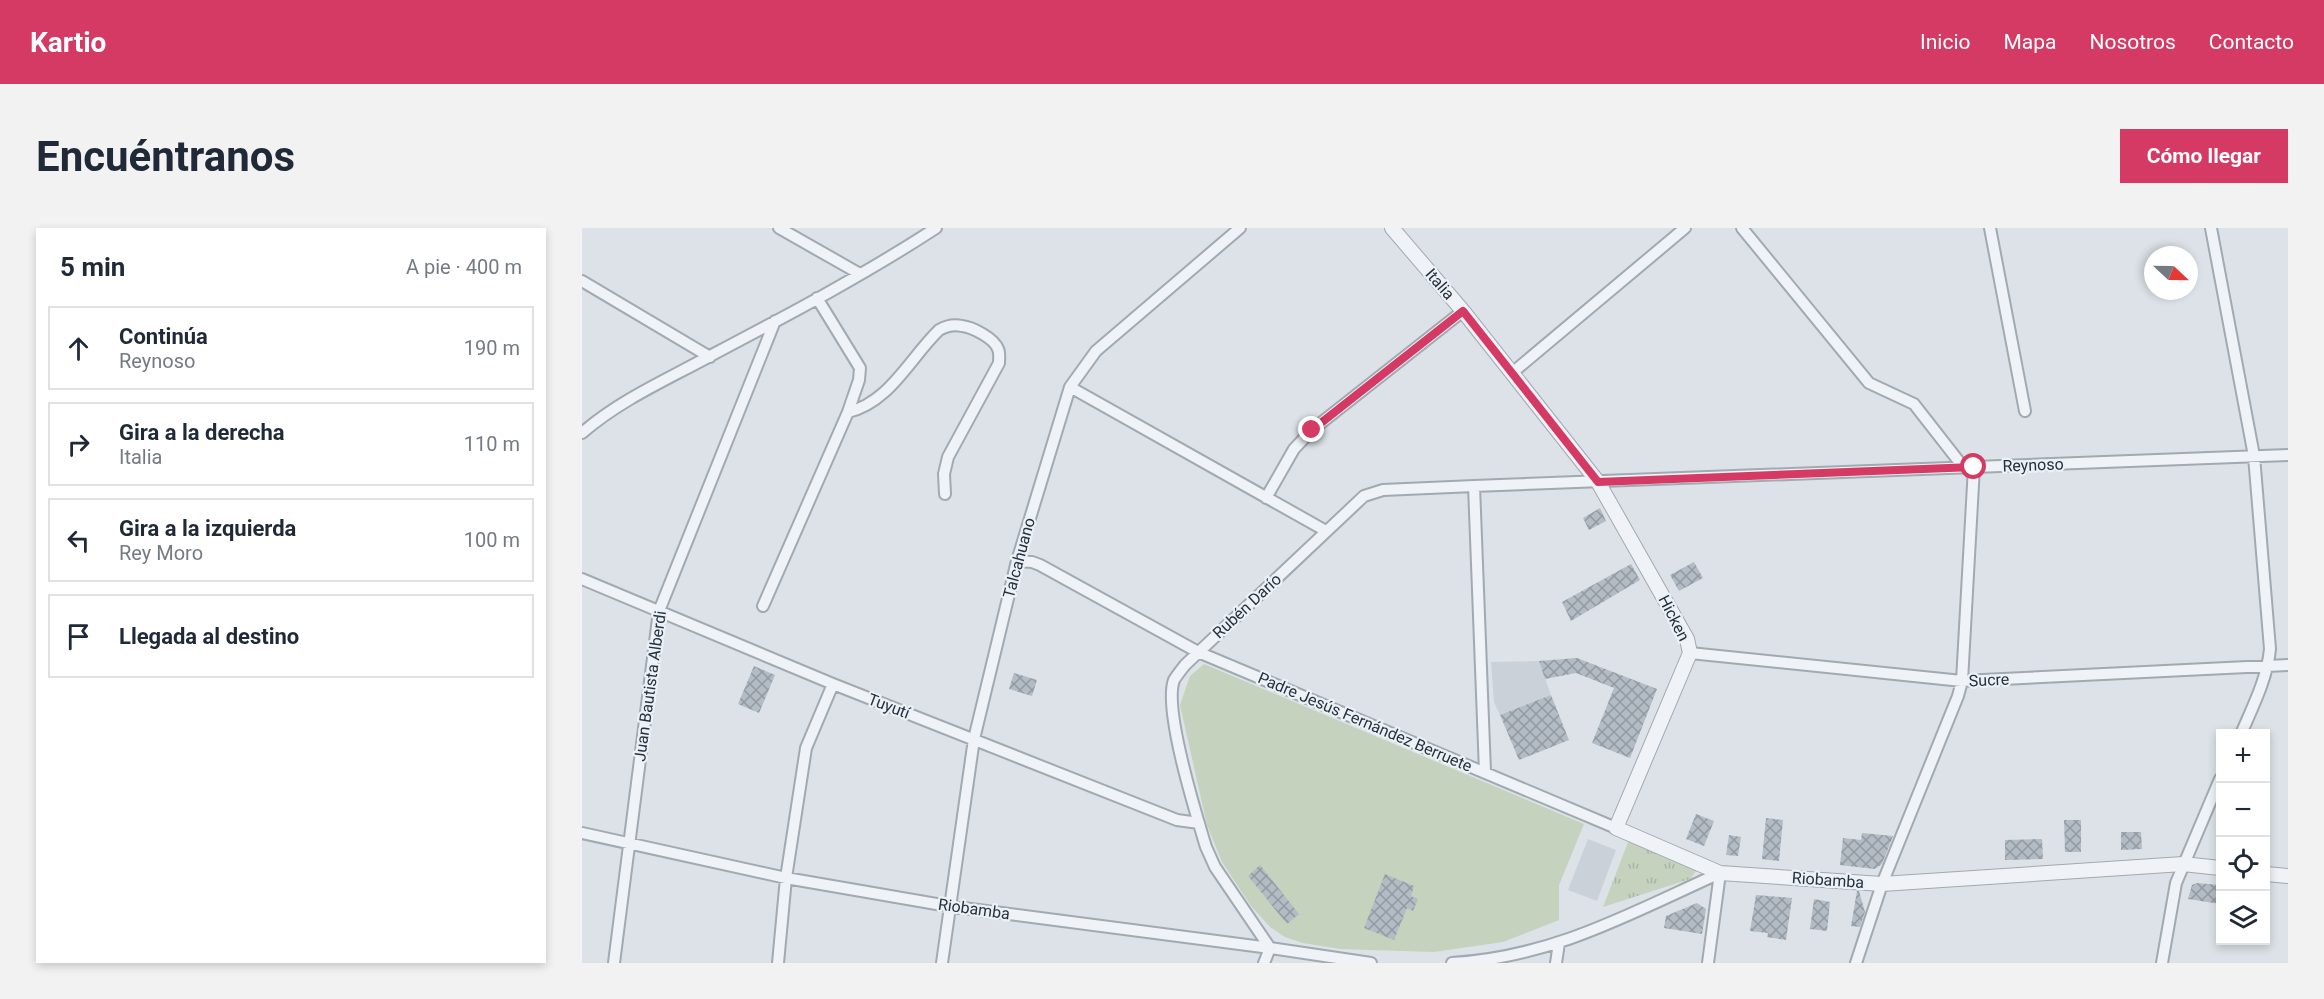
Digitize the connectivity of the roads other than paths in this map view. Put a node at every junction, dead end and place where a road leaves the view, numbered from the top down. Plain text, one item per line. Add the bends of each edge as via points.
1 (779, 228) edge
2 (936, 228) edge
3 (1240, 228) edge
4 (1392, 228) edge
5 (1685, 228) edge
6 (1742, 228) edge
7 (1990, 228) edge
8 (2211, 228) edge
9 (860, 274) junction
10 (582, 281) edge
11 (817, 298) junction
12 (1463, 311) junction
13 (775, 321) junction
14 (710, 357) junction
15 (1512, 373) junction
16 (1070, 387) junction
17 (2025, 411) dead end
18 (848, 412) junction
19 (582, 434) edge
20 (2288, 454) edge
21 (2254, 456) junction
22 (1969, 468) junction
23 (1598, 482) junction
24 (1474, 486) junction
25 (945, 494) dead end
26 (1266, 498) junction
27 (1326, 531) junction
28 (1017, 561) junction
29 (582, 579) edge
30 (763, 606) dead end
31 (659, 611) junction
32 (1198, 652) junction
33 (1690, 653) junction
34 (2288, 665) edge
35 (2269, 666) junction
36 (1962, 681) junction
37 (833, 684) junction
38 (2243, 729) edge
39 (974, 739) junction
40 (1485, 772) junction
41 (2218, 783) edge
42 (1199, 823) junction
43 (1616, 828) junction
44 (582, 833) edge
45 (628, 842) junction
46 (2183, 864) junction
47 (2216, 868) edge
48 (1720, 873) junction
49 (2270, 874) edge
50 (2288, 876) edge
51 (786, 878) junction
52 (1882, 884) junction
53 (948, 906) junction
54 (1559, 944) junction
55 (1270, 948) junction
56 (614, 963) edge
57 (778, 963) edge
58 (942, 963) edge
59 (1264, 963) edge
60 (1371, 963) edge
61 (1452, 963) edge
62 (1556, 963) edge
63 (1708, 963) edge
64 (1856, 963) edge
65 (2162, 963) edge

1 - 9 street
2 - 9 street
3 - 16 street, Talcahuano via 1096,351
4 - 12 street, Italia
5 - 15 street
6 - 22 street via 1869,383 1914,404
7 - 17 street
8 - 21 street
9 - 11 street
10 - 14 street
11 - 13 street
11 - 18 street via 860,368
12 - 15 street, Italia
12 - 26 street via 1312,430 1294,449
13 - 14 street
13 - 31 street, Juan Bautista Alberdi
14 - 19 street via 631,397
15 - 23 street, Italia
16 - 26 street
16 - 28 street, Talcahuano
18 - 25 street via 873,402 890,387 939,330 964,326 987,337 999,351 999,363 948,457
18 - 30 street
20 - 21 street, Reynoso
21 - 22 street, Reynoso
21 - 35 street
22 - 23 street, Reynoso
22 - 36 street
23 - 24 street, Rubén Darío
23 - 33 street, Hicken via 1688,639
24 - 27 street, Rubén Darío via 1372,492
24 - 40 street
26 - 27 street
27 - 32 street, Rubén Darío
28 - 32 street, Padre Jesús Fernández Berruete via 1040,565
28 - 39 street, Talcahuano
29 - 31 street, Tuyutí
31 - 37 street, Tuyutí
31 - 45 street, Juan Bautista Alberdi
32 - 40 street, Padre Jesús Fernández Berruete
32 - 42 street, Rubén Darío via 1174,680 1172,717
33 - 36 street, Sucre
33 - 43 street, Hicken
34 - 35 street, Sucre
35 - 36 street, Sucre
35 - 38 street
36 - 52 street
37 - 39 street, Tuyutí
37 - 51 street via 807,748
39 - 42 street, Tuyutí via 1178,820
39 - 53 street, Talcahuano
40 - 43 street, Padre Jesús Fernández Berruete
41 - 46 street
42 - 55 street, Rubén Darío via 1215,867
43 - 48 street, Padre Jesús Fernández Berruete
44 - 45 street, Riobamba
45 - 51 street, Riobamba
45 - 56 street, Juan Bautista Alberdi
46 - 47 street, Riobamba
46 - 52 street, Riobamba
46 - 65 street via 2171,901
48 - 52 street, Riobamba
48 - 54 street, Riobamba
48 - 63 street
49 - 50 street
51 - 53 street, Riobamba
51 - 57 street
52 - 64 street
53 - 55 street, Riobamba
53 - 58 street, Talcahuano
54 - 61 street, Riobamba
54 - 62 street
55 - 59 street
55 - 60 street, Riobamba

